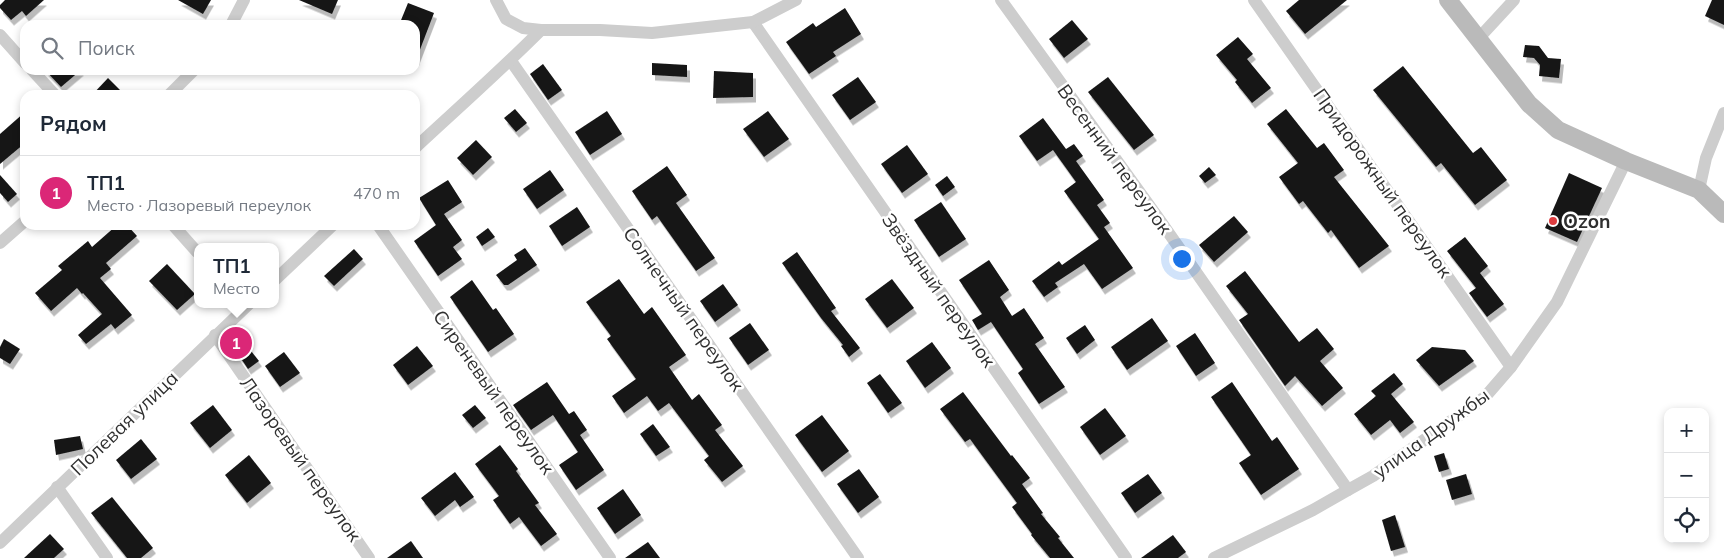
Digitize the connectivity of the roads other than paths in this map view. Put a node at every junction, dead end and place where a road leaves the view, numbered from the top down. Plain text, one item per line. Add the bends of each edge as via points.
1 (244, 0) edge
2 (496, 0) edge
3 (796, 0) edge
4 (1001, 0) edge
5 (1254, 0) edge
6 (1448, 0) edge
7 (1514, 0) edge
8 (234, 20) edge
9 (753, 22) junction
10 (541, 30) junction
11 (0, 36) edge
12 (1478, 39) junction
13 (20, 58) edge
14 (510, 61) junction
15 (37, 75) edge
16 (189, 75) edge
17 (50, 90) edge
18 (174, 90) edge
19 (1724, 113) edge
20 (420, 143) edge
21 (1626, 161) junction
22 (1700, 190) junction
23 (1724, 214) edge
24 (20, 226) edge
25 (177, 230) edge
26 (328, 230) edge
27 (381, 230) edge
28 (0, 244) edge
29 (194, 249) edge
30 (279, 276) edge
31 (243, 308) edge
32 (215, 335) junction
33 (1511, 367) junction
34 (57, 487) junction
35 (1348, 490) junction
36 (0, 543) edge
37 (107, 558) edge
38 (369, 558) edge
39 (610, 558) edge
40 (858, 558) edge
41 (1126, 558) edge
42 (1214, 558) edge

1 - 8 street
2 - 10 street via 506,19 523,28
3 - 9 street
4 - 35 street, Весенний переулок
5 - 33 street, Придорожный переулок
6 - 12 street
7 - 12 street
9 - 10 street via 652,33
9 - 41 street, Звёздный переулок
10 - 14 street
11 - 13 street
12 - 21 street via 1529,104 1558,130
14 - 20 street
14 - 40 street, Солнечный переулок
15 - 17 street
16 - 18 street
19 - 22 street via 1706,158
21 - 22 street
21 - 33 street, улица Дружбы via 1557,302
22 - 23 street
24 - 28 street
25 - 29 street
26 - 30 street
27 - 39 street, Сиреневый переулок
31 - 32 street, Полевая улица
32 - 34 street, Полевая улица
32 - 38 street, Лазоревый переулок
33 - 35 street, улица Дружбы via 1485,397
34 - 36 street, Полевая улица
34 - 37 street
35 - 42 street, улица Дружбы

